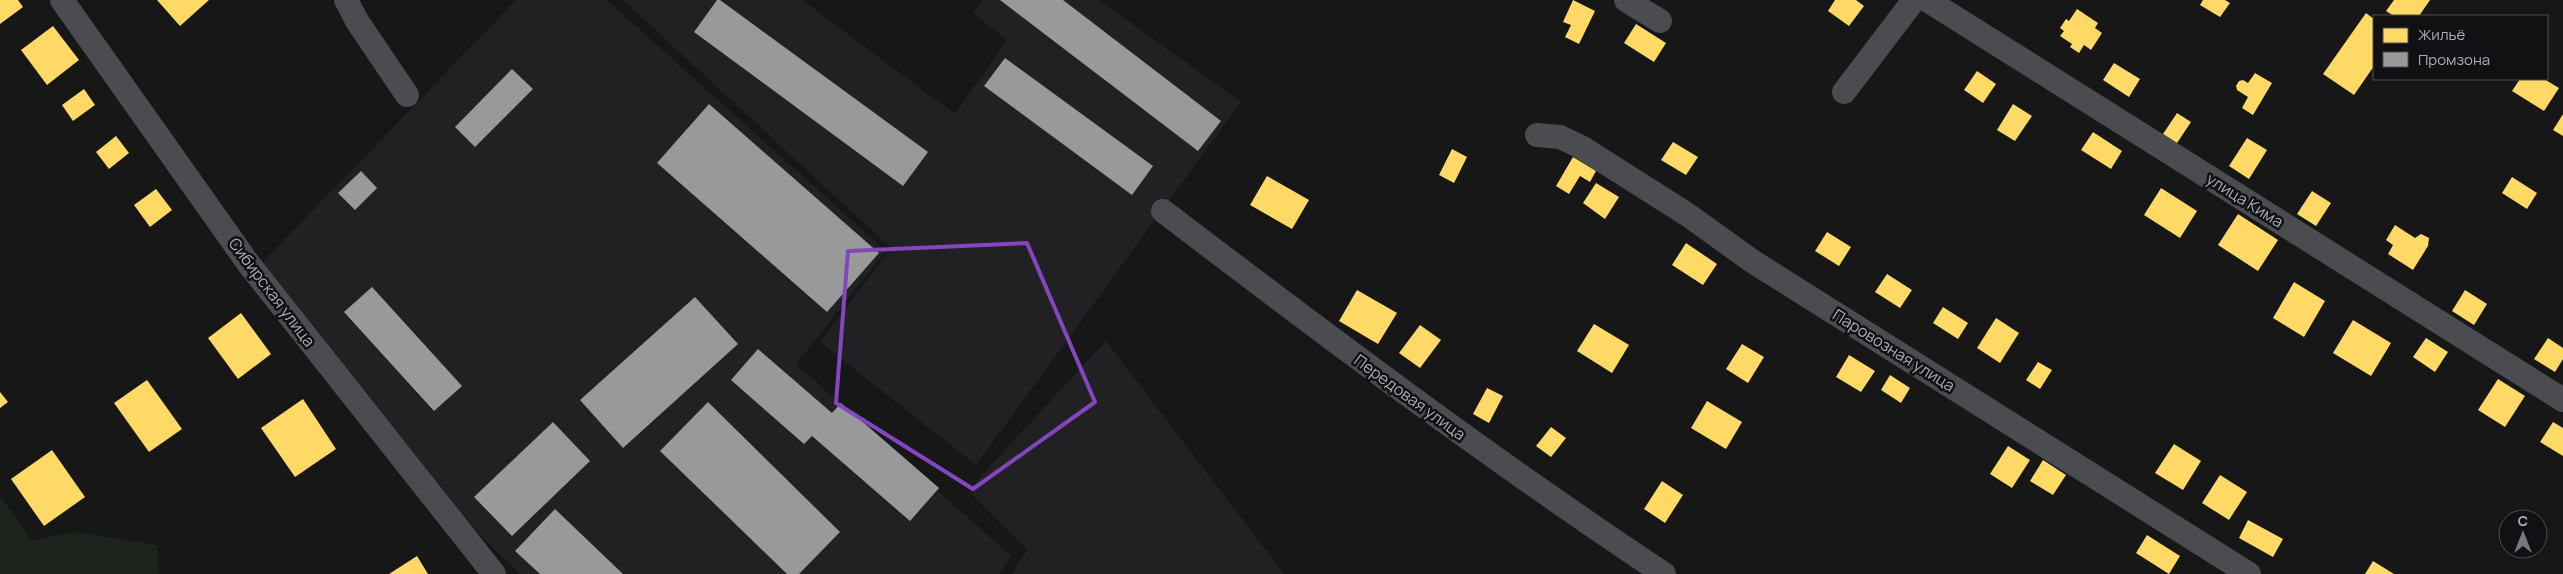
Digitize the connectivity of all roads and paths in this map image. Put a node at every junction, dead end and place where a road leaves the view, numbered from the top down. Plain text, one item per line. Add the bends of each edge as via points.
1 (62, 0) edge
2 (346, 0) edge
3 (1626, 0) edge
4 (1914, 0) edge
5 (1927, 0) edge
6 (1660, 21) dead end
7 (1844, 92) dead end
8 (407, 95) dead end
9 (1538, 135) dead end
10 (1163, 211) dead end
11 (2563, 400) edge
12 (494, 574) edge
13 (1664, 574) edge
14 (2249, 574) edge

1 - 12 street, Сибирская улица via 248,263
2 - 8 street
3 - 6 street
4 - 7 street
5 - 11 street, улица Кима
9 - 14 street, Паровозная улица via 1560,137 1581,147 1688,215 1752,261
10 - 13 street, Передовая улица via 1377,374

